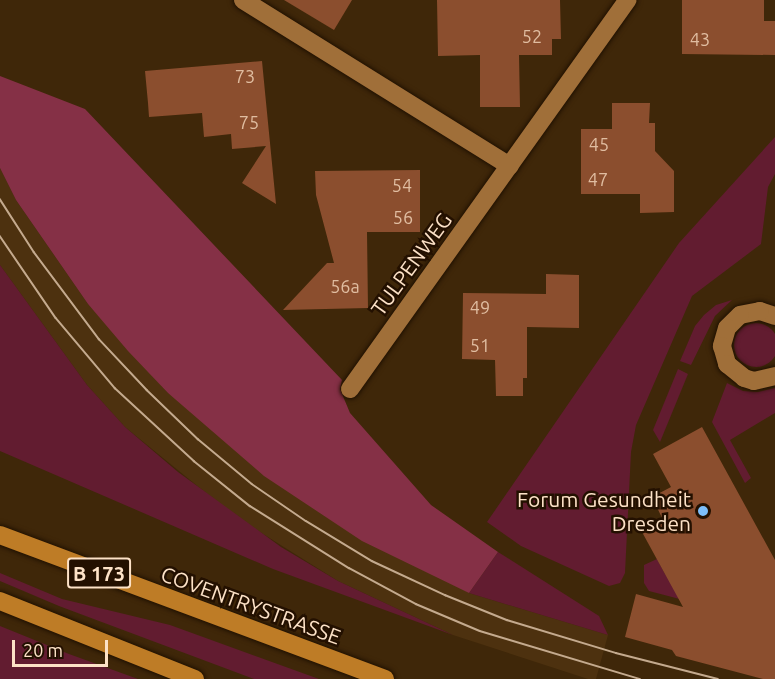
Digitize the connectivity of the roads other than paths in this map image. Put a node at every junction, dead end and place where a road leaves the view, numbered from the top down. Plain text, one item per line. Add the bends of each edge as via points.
1 (243, 0) edge
2 (627, 0) edge
3 (510, 166) junction
4 (775, 316) edge
5 (775, 376) edge
6 (350, 389) dead end
7 (0, 535) edge
8 (0, 602) edge
9 (195, 679) edge
10 (385, 679) edge

1 - 3 street
2 - 3 street, TULPENWEG
3 - 6 street, TULPENWEG
4 - 5 street via 760,311 740,315 727,328 722,346 727,364 744,378 765,380
7 - 10 main road, COVENTRYSTRASSE / B 173
8 - 9 main road

